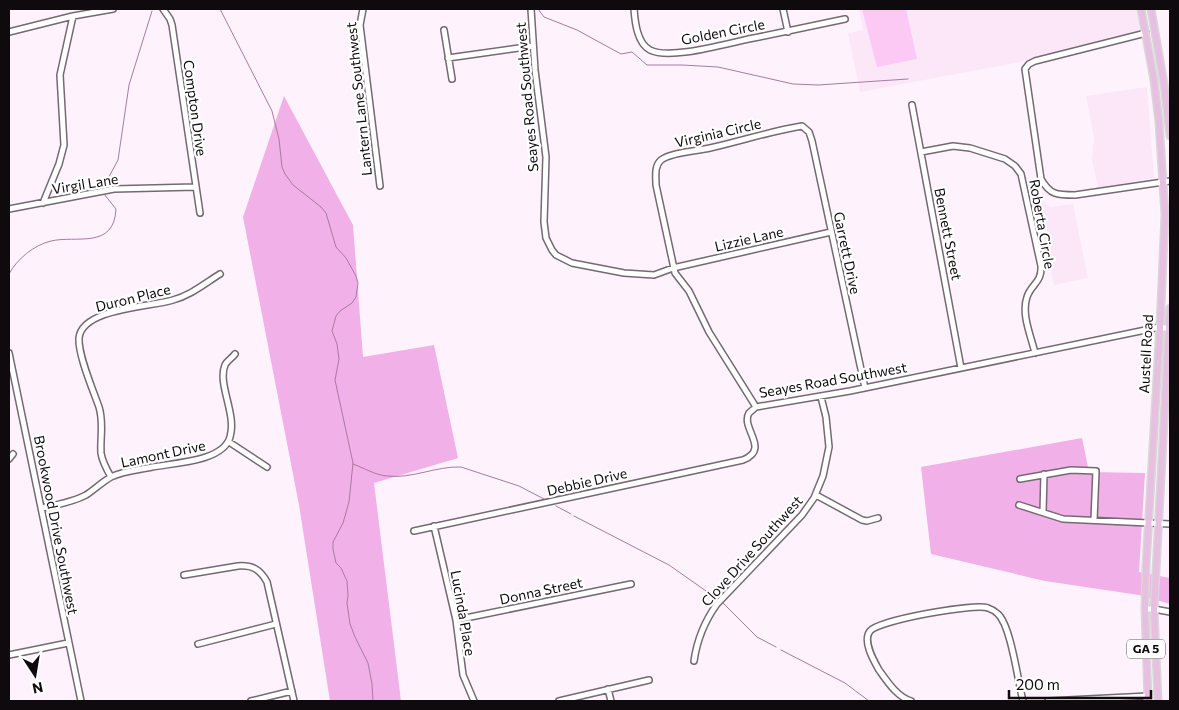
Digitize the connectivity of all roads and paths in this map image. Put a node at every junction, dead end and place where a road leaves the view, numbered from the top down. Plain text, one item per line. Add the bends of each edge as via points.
1 (113, 9) edge
2 (163, 9) edge
3 (363, 9) edge
4 (531, 9) edge
5 (634, 9) edge
6 (783, 9) edge
7 (1141, 9) edge
8 (1151, 9) edge
9 (73, 16) junction
10 (845, 19) dead end
11 (444, 30) dead end
12 (9, 32) edge
13 (788, 32) junction
14 (1146, 32) junction
15 (533, 46) junction
16 (448, 58) junction
17 (452, 79) dead end
18 (912, 106) dead end
19 (802, 126) joint
20 (1170, 136) edge
21 (921, 152) junction
22 (1167, 182) edge
23 (380, 186) dead end
24 (195, 187) junction
25 (43, 203) junction
26 (9, 209) edge
27 (200, 213) dead end
28 (831, 232) junction
29 (673, 268) junction
30 (220, 274) dead end
31 (1170, 308) edge
32 (1160, 327) junction
33 (1170, 329) edge
34 (9, 353) edge
35 (1035, 353) junction
36 (235, 354) dead end
37 (961, 368) junction
38 (865, 388) junction
39 (821, 397) junction
40 (756, 407) junction
41 (229, 442) junction
42 (13, 454) dead end
43 (9, 459) edge
44 (267, 467) dead end
45 (1044, 474) junction
46 (111, 477) junction
47 (1020, 479) dead end
48 (816, 495) junction
49 (1019, 505) dead end
50 (42, 508) junction
51 (1043, 512) junction
52 (878, 518) dead end
53 (1094, 520) junction
54 (1148, 522) junction
55 (1159, 523) junction
56 (1170, 524) edge
57 (434, 526) junction
58 (414, 531) dead end
59 (184, 575) dead end
60 (631, 584) dead end
61 (1154, 606) junction
62 (1145, 610) junction
63 (1170, 612) edge
64 (456, 620) junction
65 (276, 624) junction
66 (68, 643) junction
67 (198, 644) dead end
68 (9, 655) edge
69 (694, 661) dead end
70 (649, 680) dead end
71 (608, 689) junction
72 (292, 692) junction
73 (1148, 699) edge
74 (81, 701) edge
75 (251, 701) edge
76 (294, 701) edge
77 (474, 701) edge
78 (559, 701) edge
79 (611, 701) edge
80 (911, 701) edge
81 (1023, 701) edge
82 (1048, 701) edge
83 (1158, 701) edge

1 - 9 street
2 - 24 street, Compton Drive via 172,25
3 - 23 street, Lantern Lane Southwest via 360,25
4 - 15 street, Seayes Road Southwest
5 - 13 street, Golden Circle via 642,43 660,53 684,52
6 - 13 street
7 - 14 main road, Austell Road / GA 5
8 - 20 main road
9 - 12 street
9 - 25 street via 60,75 63,152
10 - 13 street, Golden Circle
11 - 16 street
14 - 22 main road, Austell Road / GA 5
14 - 22 street via 1035,62 1025,69 1041,179 1052,193 1074,195
15 - 16 street
15 - 29 street, Seayes Road Southwest via 546,157 544,222 552,250 572,263 624,273 654,275
16 - 17 street
18 - 21 street, Bennett Street
19 - 28 street, Garrett Drive via 809,132 812,142
19 - 29 street, Virginia Circle via 673,155 659,162 656,185
21 - 35 street, Roberta Circle via 954,146 970,148 1005,159 1021,174 1041,266 1040,277 1025,304
21 - 37 street, Bennett Street
22 - 32 main road, Austell Road / GA 5
24 - 25 street, Virgil Lane via 114,188
24 - 27 street, Compton Drive
25 - 26 street, Virgil Lane
28 - 29 street, Lizzie Lane
28 - 38 street, Garrett Drive
29 - 40 street, Seayes Road Southwest
30 - 46 street, Duron Place via 189,295 104,315 91,320 82,330 82,358 101,413 101,452
31 - 33 main road, Austell Road / GA 5
32 - 33 street, Seayes Road Southwest
32 - 35 street, Seayes Road Southwest
32 - 54 main road, Austell Road / GA 5
33 - 55 main road, Austell Road / GA 5
34 - 50 street, Brookwood Drive Southwest
35 - 37 street, Seayes Road Southwest
36 - 41 street via 226,363 223,377 232,420
37 - 38 street, Seayes Road Southwest
38 - 39 street, Seayes Road Southwest
39 - 40 street, Seayes Road Southwest
39 - 48 street, Clove Drive Southwest via 828,447
40 - 57 street, Debbie Drive via 748,418 755,444 753,453 743,460
41 - 44 street
41 - 46 street, Lamont Drive via 220,451 202,459
42 - 43 street
45 - 47 street
45 - 51 street
45 - 53 street via 1096,471
46 - 50 street, Lamont Drive via 84,496
48 - 52 street via 862,520
48 - 69 street, Clove Drive Southwest via 802,515 716,604 699,637
49 - 51 street
50 - 66 street, Brookwood Drive Southwest
51 - 53 street via 1063,519
53 - 54 street
54 - 55 street
54 - 62 main road, Austell Road / GA 5
55 - 56 street
55 - 61 main road, Austell Road / GA 5
57 - 58 street, Debbie Drive
57 - 64 street, Lucinda Place
59 - 65 street via 238,566 258,570 267,582
60 - 64 street, Donna Street
61 - 62 street
61 - 63 street
61 - 83 main road, Austell Road / GA 5
62 - 73 main road, Austell Road / GA 5
64 - 77 street, Lucinda Place via 463,675
65 - 67 street
65 - 72 street
66 - 68 street
66 - 74 street, Brookwood Drive Southwest
70 - 71 street
71 - 78 street
71 - 79 street
72 - 75 street
72 - 76 street
73 - 82 street
80 - 81 street via 887,682 876,664 868,645 870,631 888,622 972,608 988,608 1002,619

